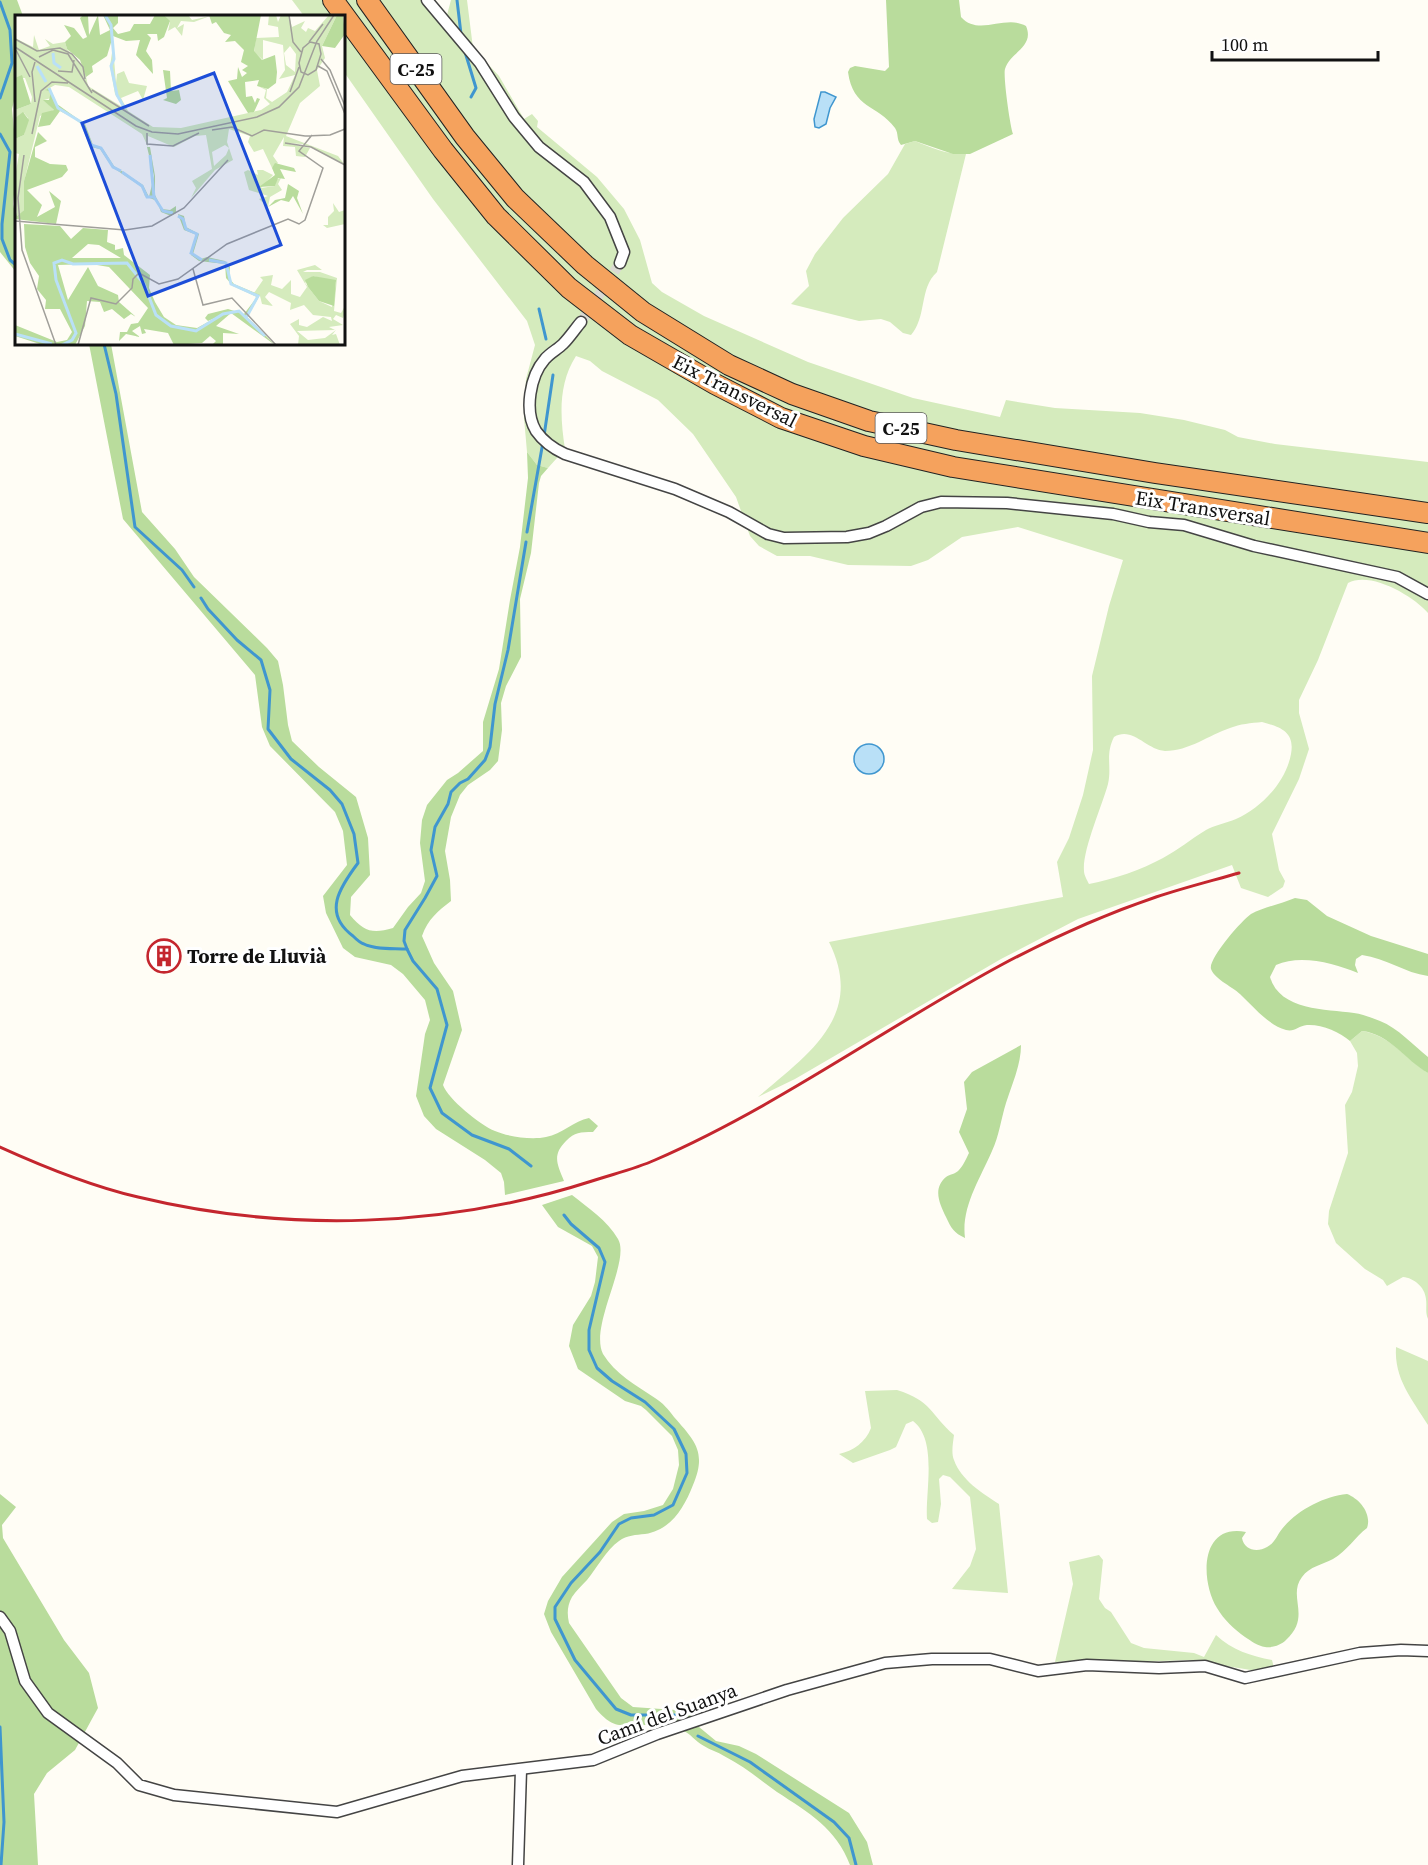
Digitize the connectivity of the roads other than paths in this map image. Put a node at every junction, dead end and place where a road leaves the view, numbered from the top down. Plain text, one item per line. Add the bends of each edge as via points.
1 (333, 0) edge
2 (367, 0) edge
3 (427, 0) edge
4 (344, 15) edge
5 (345, 16) edge
6 (620, 263) tunnel mouth
7 (581, 322) tunnel mouth
8 (1428, 513) edge
9 (1428, 543) edge
10 (1428, 593) edge
11 (0, 1617) edge
12 (1428, 1651) edge
13 (521, 1770) junction
14 (518, 1865) edge

1 - 4 highway, Eix Transversal / C-25
2 - 8 highway, Eix Transversal / C-25 via 465,137 515,198 585,265 643,312 729,364 792,394 869,420 956,440
3 - 6 street via 480,63 538,147 584,182 610,217 624,252
5 - 9 highway, Eix Transversal / C-25 via 496,216 569,288 630,336 781,418 864,446 953,467
7 - 10 street via 546,357 535,377 531,413 538,434 565,454 675,489 773,536 847,537 879,529 921,507 940,502 1018,504 1184,525 1254,546 1397,577
11 - 13 street, Camí del Suanya via 10,1631 25,1681 48,1713 117,1763 139,1785 174,1795 337,1812 462,1776
12 - 13 street, Camí del Suanya via 1360,1653 1245,1678 1205,1666 1087,1665 1038,1671 990,1659 885,1663 787,1690 593,1760
13 - 14 street

